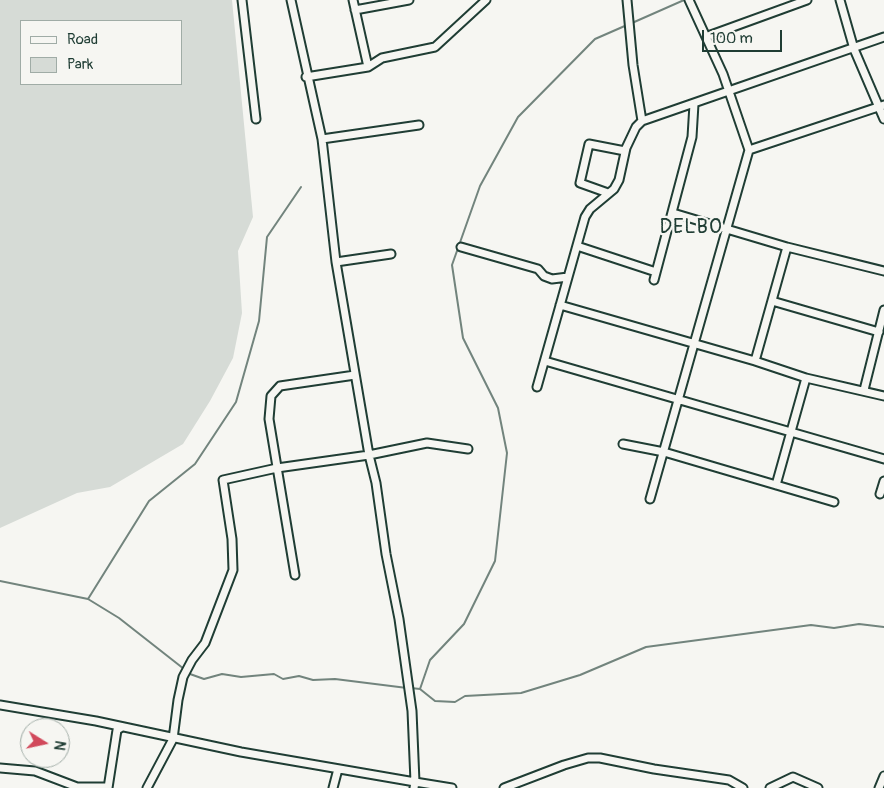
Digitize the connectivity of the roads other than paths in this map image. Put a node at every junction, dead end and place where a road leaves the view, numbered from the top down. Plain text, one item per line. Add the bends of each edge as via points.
1 (242, 0) edge
2 (290, 0) edge
3 (353, 0) edge
4 (409, 0) edge
5 (486, 0) edge
6 (627, 0) edge
7 (690, 0) edge
8 (807, 0) edge
9 (840, 0) edge
10 (355, 10) junction
11 (708, 36) junction
12 (884, 37) edge
13 (854, 49) junction
14 (368, 67) junction
15 (306, 77) junction
16 (728, 91) junction
17 (694, 104) junction
18 (882, 105) edge
19 (256, 118) dead end
20 (884, 119) edge
21 (642, 121) junction
22 (419, 125) dead end
23 (322, 139) junction
24 (749, 150) junction
25 (625, 151) junction
26 (608, 194) junction
27 (673, 213) junction
28 (727, 230) junction
29 (577, 246) junction
30 (461, 247) dead end
31 (787, 248) junction
32 (391, 254) dead end
33 (336, 262) junction
34 (884, 271) edge
35 (656, 272) junction
36 (568, 277) junction
37 (654, 280) dead end
38 (772, 301) junction
39 (560, 305) junction
40 (884, 310) edge
41 (878, 332) junction
42 (695, 344) junction
43 (756, 360) junction
44 (544, 361) junction
45 (356, 375) junction
46 (806, 378) junction
47 (537, 387) dead end
48 (864, 390) junction
49 (884, 396) edge
50 (680, 398) junction
51 (791, 431) junction
52 (623, 444) dead end
53 (468, 448) dead end
54 (664, 452) junction
55 (369, 454) junction
56 (884, 458) edge
57 (277, 468) junction
58 (884, 481) edge
59 (776, 485) junction
60 (880, 494) dead end
61 (650, 499) dead end
62 (834, 502) dead end
63 (295, 575) dead end
64 (0, 705) edge
65 (122, 727) junction
66 (173, 739) junction
67 (0, 768) edge
68 (338, 769) junction
69 (884, 776) edge
70 (415, 785) edge
71 (108, 788) edge
72 (147, 788) edge
73 (333, 788) edge
74 (452, 788) edge
75 (504, 788) edge
76 (743, 788) edge
77 (770, 788) edge
78 (818, 788) edge
79 (879, 788) edge

1 - 19 street
2 - 15 street
3 - 10 street
4 - 10 street
5 - 14 street via 435,47 382,58
6 - 21 street
7 - 11 street
8 - 11 street
9 - 13 street
10 - 14 street
11 - 16 street
12 - 13 street
13 - 16 street
13 - 18 street
14 - 15 street
15 - 23 street
16 - 17 street
16 - 24 street
17 - 21 street
17 - 27 street via 692,137
18 - 20 street
18 - 24 street
21 - 25 street
22 - 23 street
23 - 33 street
24 - 28 street
25 - 26 street via 619,180
25 - 26 street via 589,144 580,183
26 - 29 street via 590,208
27 - 28 street
27 - 35 street
28 - 31 street
28 - 42 street
29 - 35 street
29 - 36 street
30 - 36 street via 538,269 544,276
31 - 34 street
31 - 38 street
32 - 33 street
33 - 45 street
35 - 37 street
36 - 39 street
38 - 41 street
38 - 43 street
39 - 42 street
39 - 44 street
40 - 41 street
41 - 48 street
42 - 43 street
42 - 50 street
43 - 46 street
44 - 47 street
44 - 50 street
45 - 55 street
45 - 57 street via 280,386 271,396 269,419
46 - 48 street
46 - 51 street
48 - 49 street
50 - 51 street
50 - 54 street
51 - 56 street
51 - 59 street
52 - 54 street
53 - 55 street via 427,443
54 - 59 street
54 - 61 street
55 - 57 street
55 - 70 street via 399,618 412,712
57 - 63 street
57 - 66 street via 222,480 232,539 233,570 205,643 184,677
58 - 60 street
59 - 62 street
64 - 65 street
65 - 66 street
65 - 71 street via 117,730
66 - 68 street
66 - 72 street
67 - 71 street via 35,771 77,787
68 - 70 street
68 - 73 street
69 - 79 street
70 - 74 street
75 - 76 street via 588,758 600,758 654,770 729,780
77 - 78 street via 794,777

